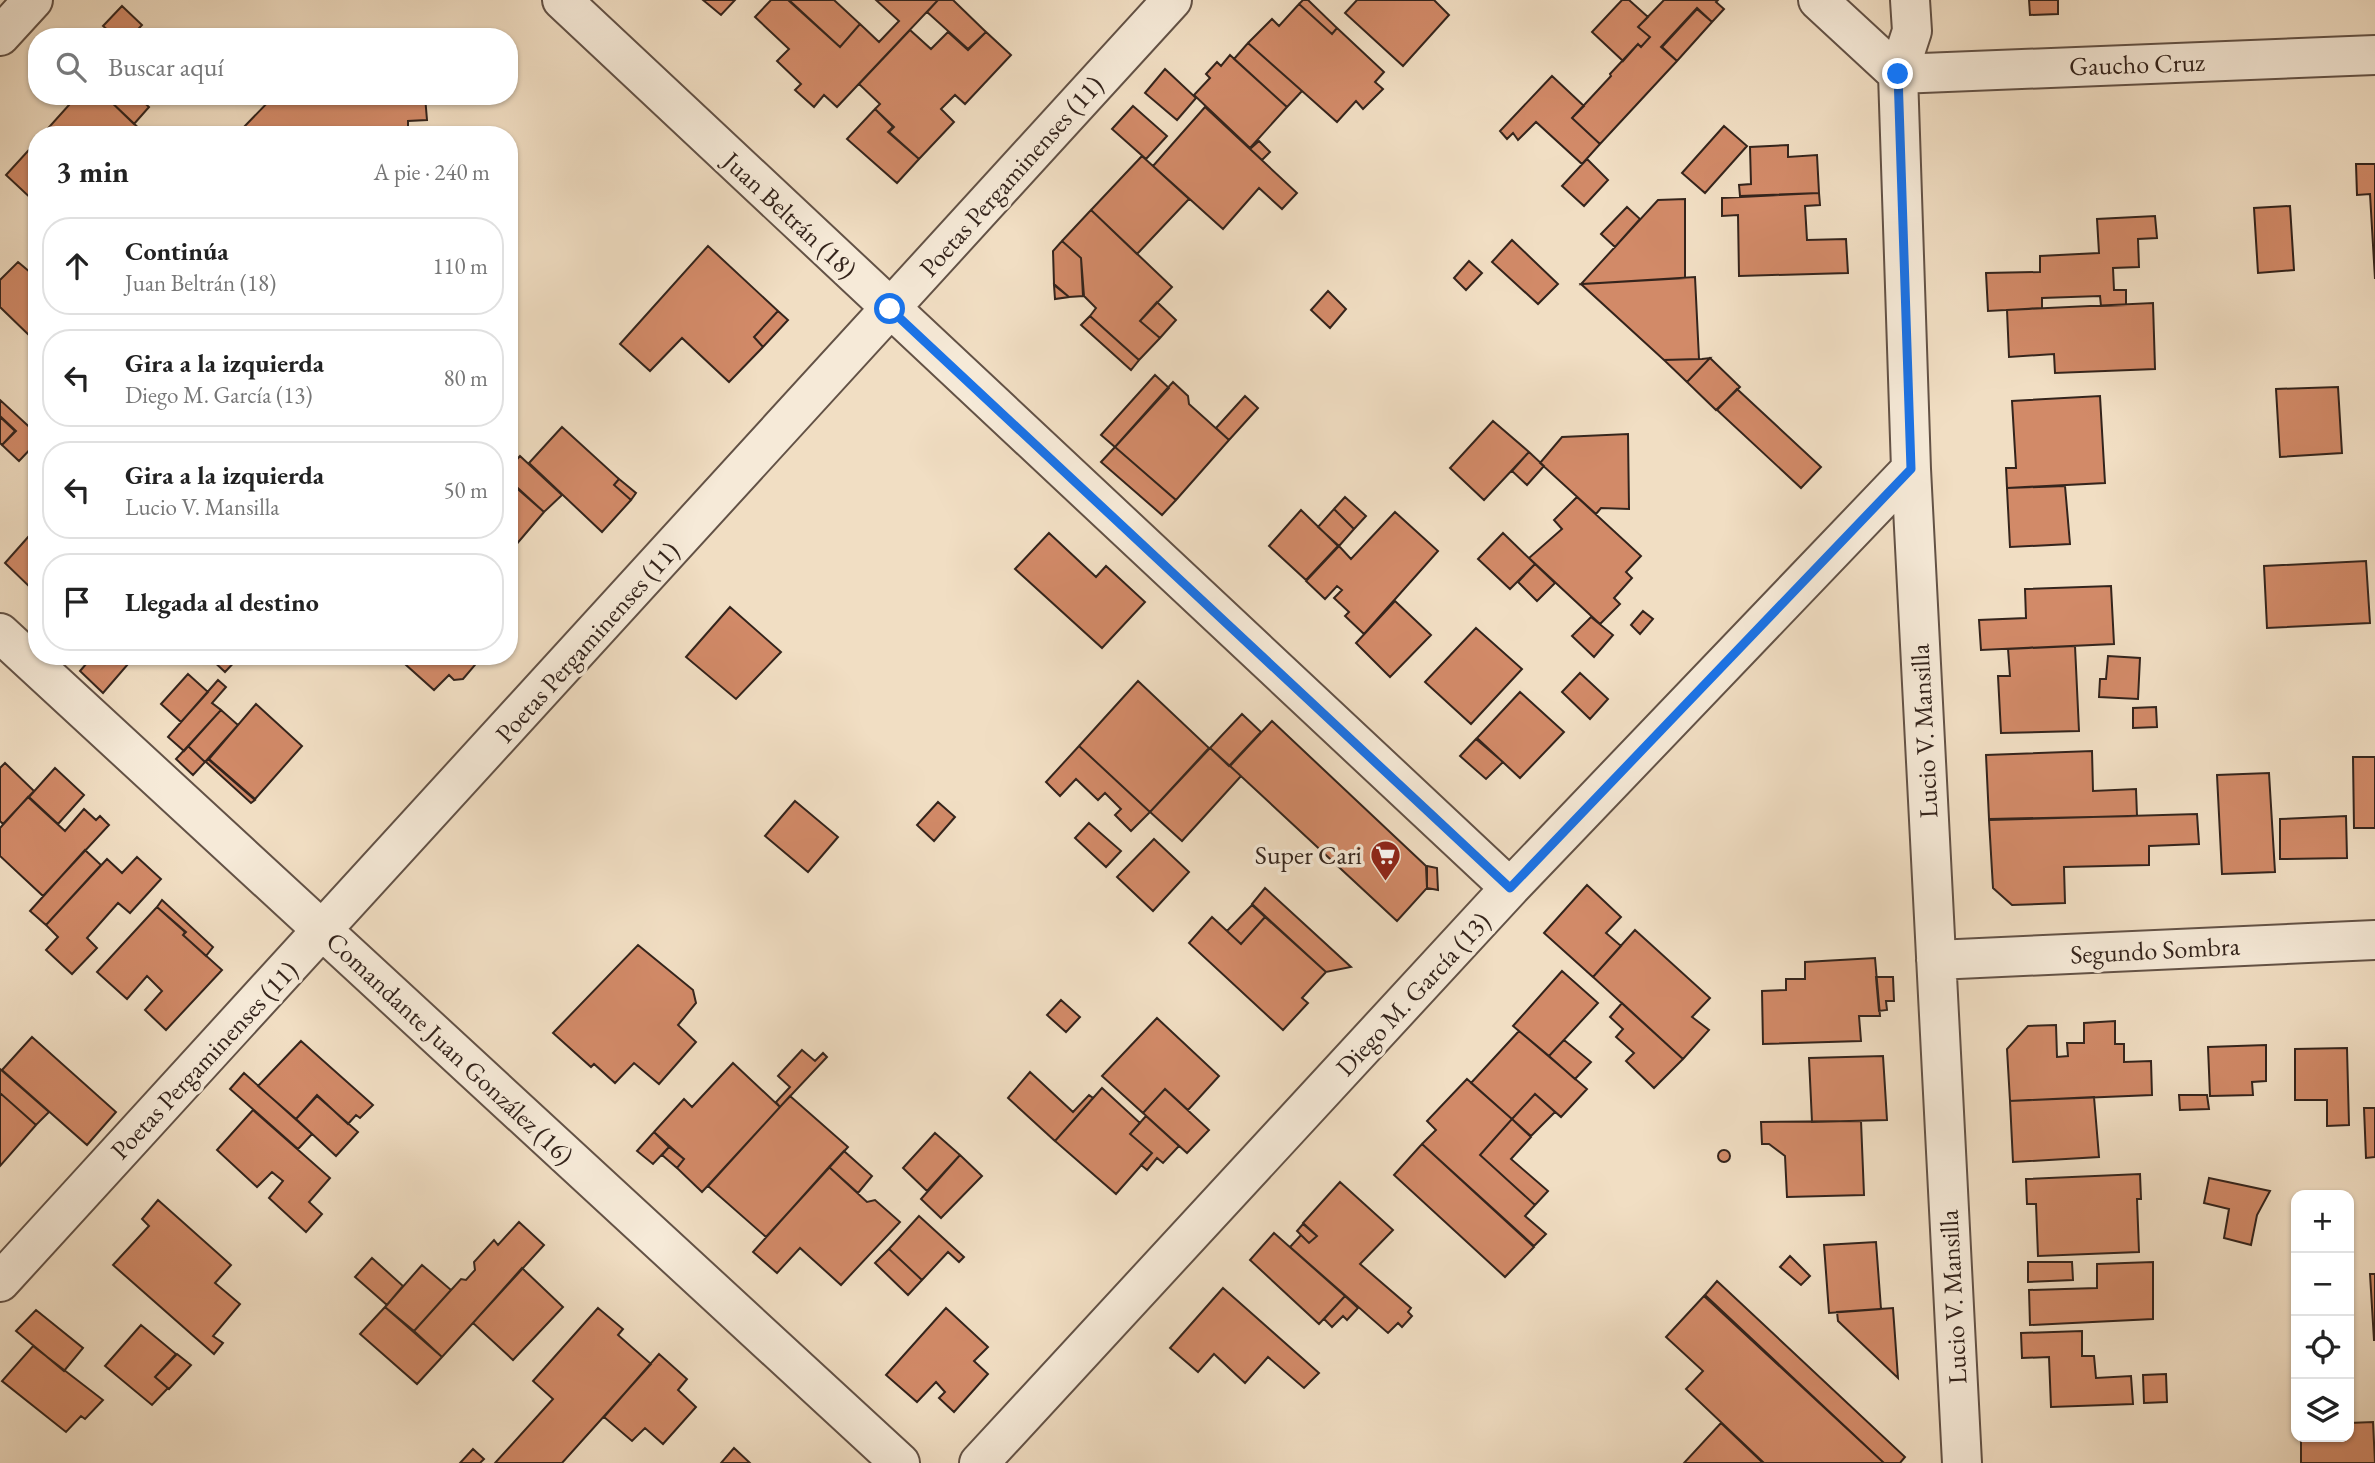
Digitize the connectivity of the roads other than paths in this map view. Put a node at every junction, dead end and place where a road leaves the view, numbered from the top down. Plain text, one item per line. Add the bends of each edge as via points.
1 (33, 0) edge
2 (562, 0) edge
3 (1172, 0) edge
4 (1818, 0) edge
5 (1910, 0) edge
6 (0, 36) edge
7 (2375, 55) edge
8 (1898, 74) junction
9 (890, 309) junction
10 (1911, 469) junction
11 (0, 634) edge
12 (28, 660) edge
13 (34, 665) edge
14 (1510, 888) junction
15 (323, 931) junction
16 (2375, 940) edge
17 (1936, 960) junction
18 (0, 1282) edge
19 (900, 1463) edge
20 (979, 1463) edge
21 (1962, 1463) edge

1 - 6 street
2 - 9 street, Juan Beltrán (18)
3 - 9 street, Poetas Pergaminenses (11)
4 - 8 street
5 - 8 street, Lucio V. Mansilla via 1912,31
7 - 8 street, Gaucho Cruz
8 - 10 street, Lucio V. Mansilla
9 - 14 street, Juan Beltrán (18)
9 - 15 street, Poetas Pergaminenses (11)
10 - 14 street, Diego M. García (13)
10 - 17 street, Lucio V. Mansilla
11 - 12 street, Comandante Juan González (16)
13 - 15 street, Comandante Juan González (16)
14 - 20 street, Diego M. García (13)
15 - 18 street, Poetas Pergaminenses (11)
15 - 19 street, Comandante Juan González (16)
16 - 17 street, Segundo Sombra
17 - 21 street, Lucio V. Mansilla

